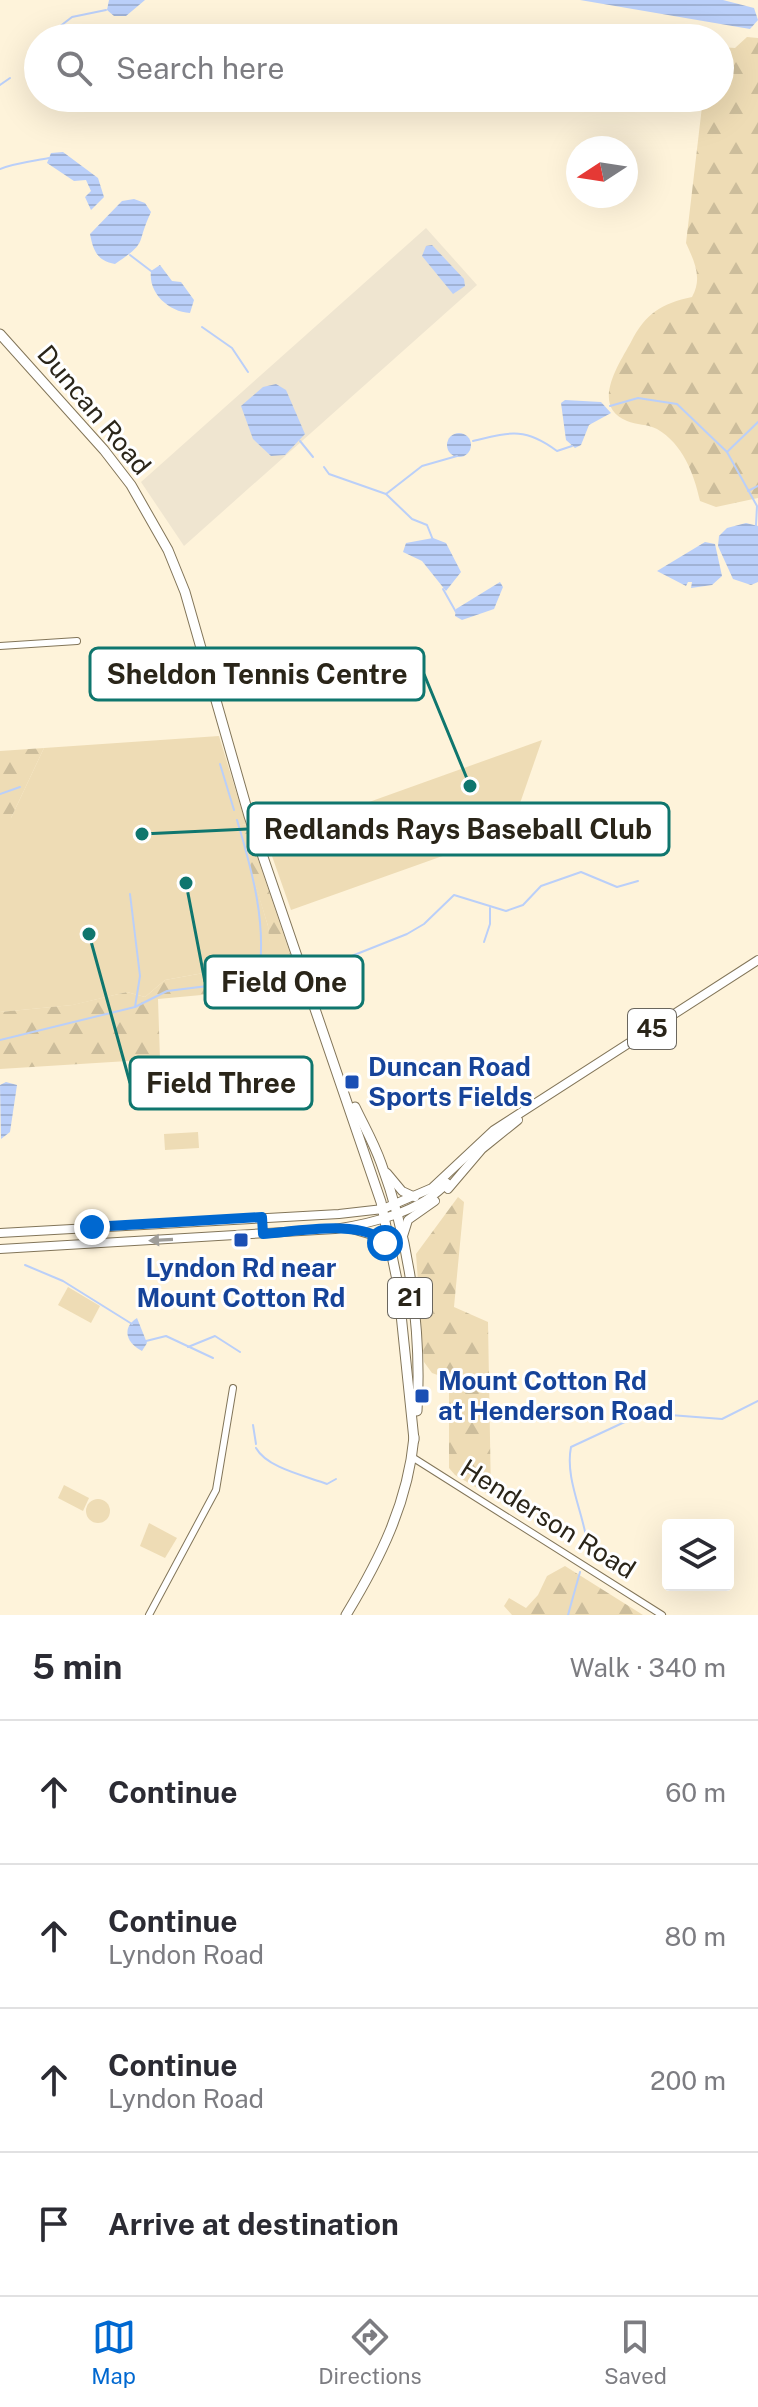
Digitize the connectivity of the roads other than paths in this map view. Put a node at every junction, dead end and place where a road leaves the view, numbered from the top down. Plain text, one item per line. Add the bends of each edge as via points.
1 (0, 334) edge
2 (77, 641) dead end
3 (0, 646) edge
4 (758, 960) edge
5 (335, 1062) junction
6 (545, 1099) junction
7 (523, 1116) junction
8 (382, 1165) junction
9 (418, 1197) junction
10 (395, 1209) junction
11 (384, 1213) junction
12 (262, 1217) junction
13 (335, 1229) junction
14 (0, 1233) edge
15 (263, 1234) junction
16 (0, 1249) edge
17 (404, 1331) junction
18 (417, 1359) junction
19 (233, 1388) dead end
20 (414, 1440) junction
21 (412, 1457) junction
22 (149, 1615) edge
23 (346, 1615) edge
24 (662, 1615) edge

1 - 5 highway, Duncan Road / 21 via 104,450 136,492 168,550 202,645 249,816
2 - 3 street
4 - 6 main road, 45
5 - 8 highway, Duncan Road / 21
5 - 11 highway, Duncan Road / 21
6 - 7 main road, 45
6 - 9 main road, 45 via 482,1139 439,1184
7 - 10 main road via 479,1147 435,1195
7 - 18 main road, 45 via 405,1224
8 - 9 main road via 402,1191
8 - 10 highway, Duncan Road / 21
9 - 10 main road, 45
10 - 11 main road, 45
10 - 18 highway, Duncan Road / 21
11 - 12 main road
11 - 13 main road
11 - 17 highway, 21
12 - 14 main road
12 - 15 main road
13 - 15 main road
13 - 17 main road via 363,1230 385,1243
15 -> 16 main road
17 - 20 highway, 21
18 - 20 highway, 21
19 - 22 street via 216,1490
20 - 21 highway, 21
21 - 23 highway, 21 via 394,1526
21 - 24 street, Henderson Road

